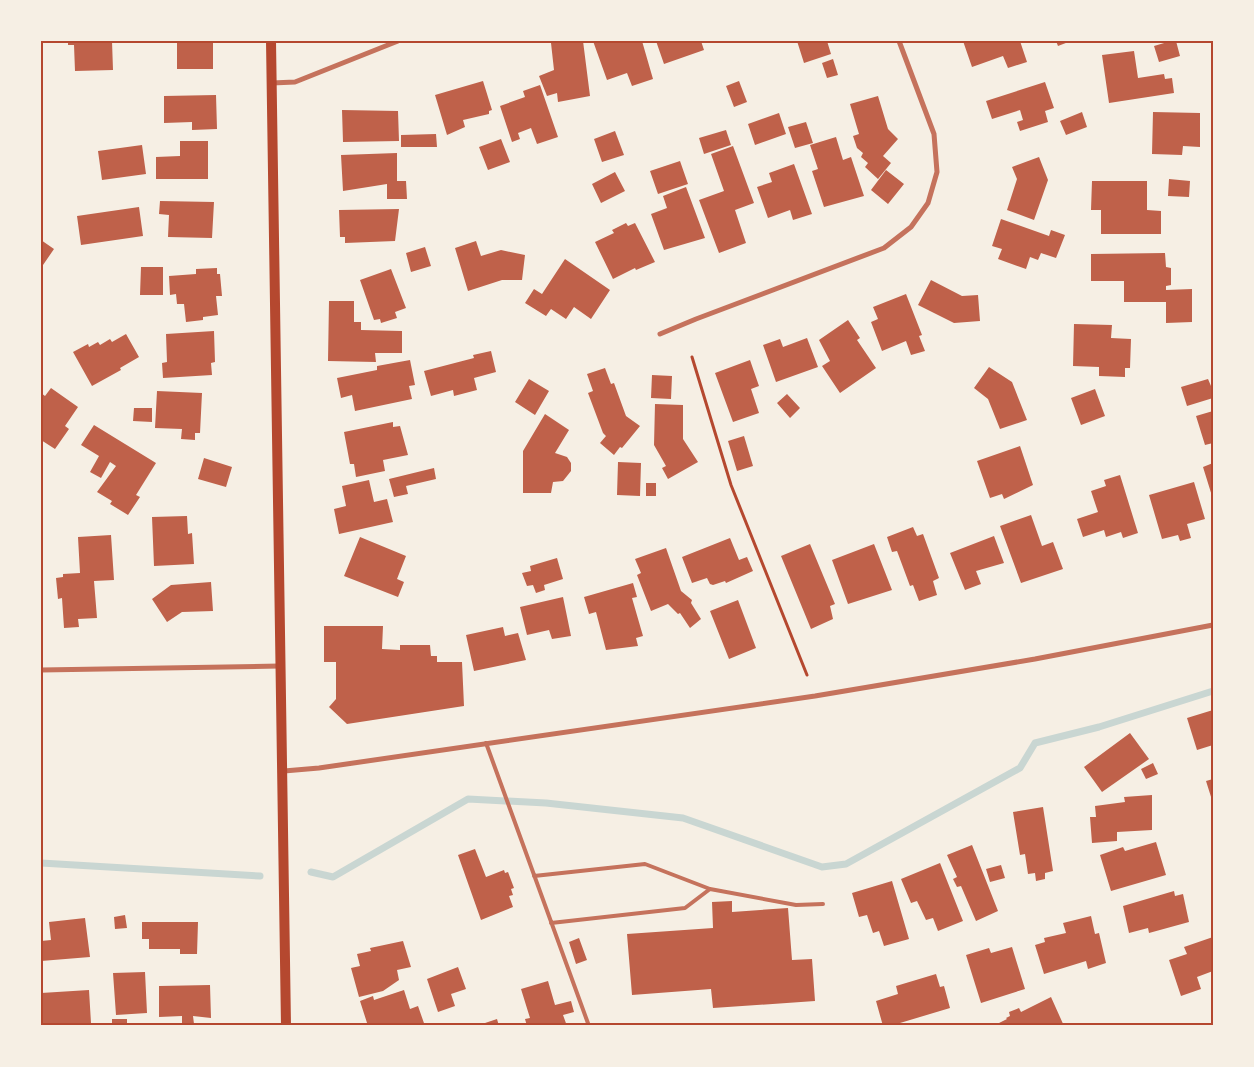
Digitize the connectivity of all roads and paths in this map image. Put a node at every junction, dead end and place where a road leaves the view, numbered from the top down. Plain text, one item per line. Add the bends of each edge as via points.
1 (271, 41) edge
2 (398, 41) edge
3 (899, 41) edge
4 (271, 83) junction
5 (660, 334) dead end
6 (692, 357) dead end
7 (1213, 625) edge
8 (280, 666) junction
9 (41, 670) edge
10 (807, 676) dead end
11 (486, 744) junction
12 (284, 771) junction
13 (534, 876) junction
14 (710, 888) junction
15 (822, 904) dead end
16 (551, 923) junction
17 (286, 1026) edge
18 (589, 1026) edge

1 - 4 main road
2 - 4 street via 295,82
3 - 5 street via 934,134 937,172 928,203 911,227 884,248
4 - 8 main road
6 - 10 path via 731,485
7 - 11 street via 815,696
8 - 9 street
8 - 12 main road
11 - 12 street
11 - 13 lane
12 - 17 main road
13 - 14 lane via 645,864
13 - 16 lane
14 - 15 lane via 796,905
14 - 16 lane via 685,908
16 - 18 lane

